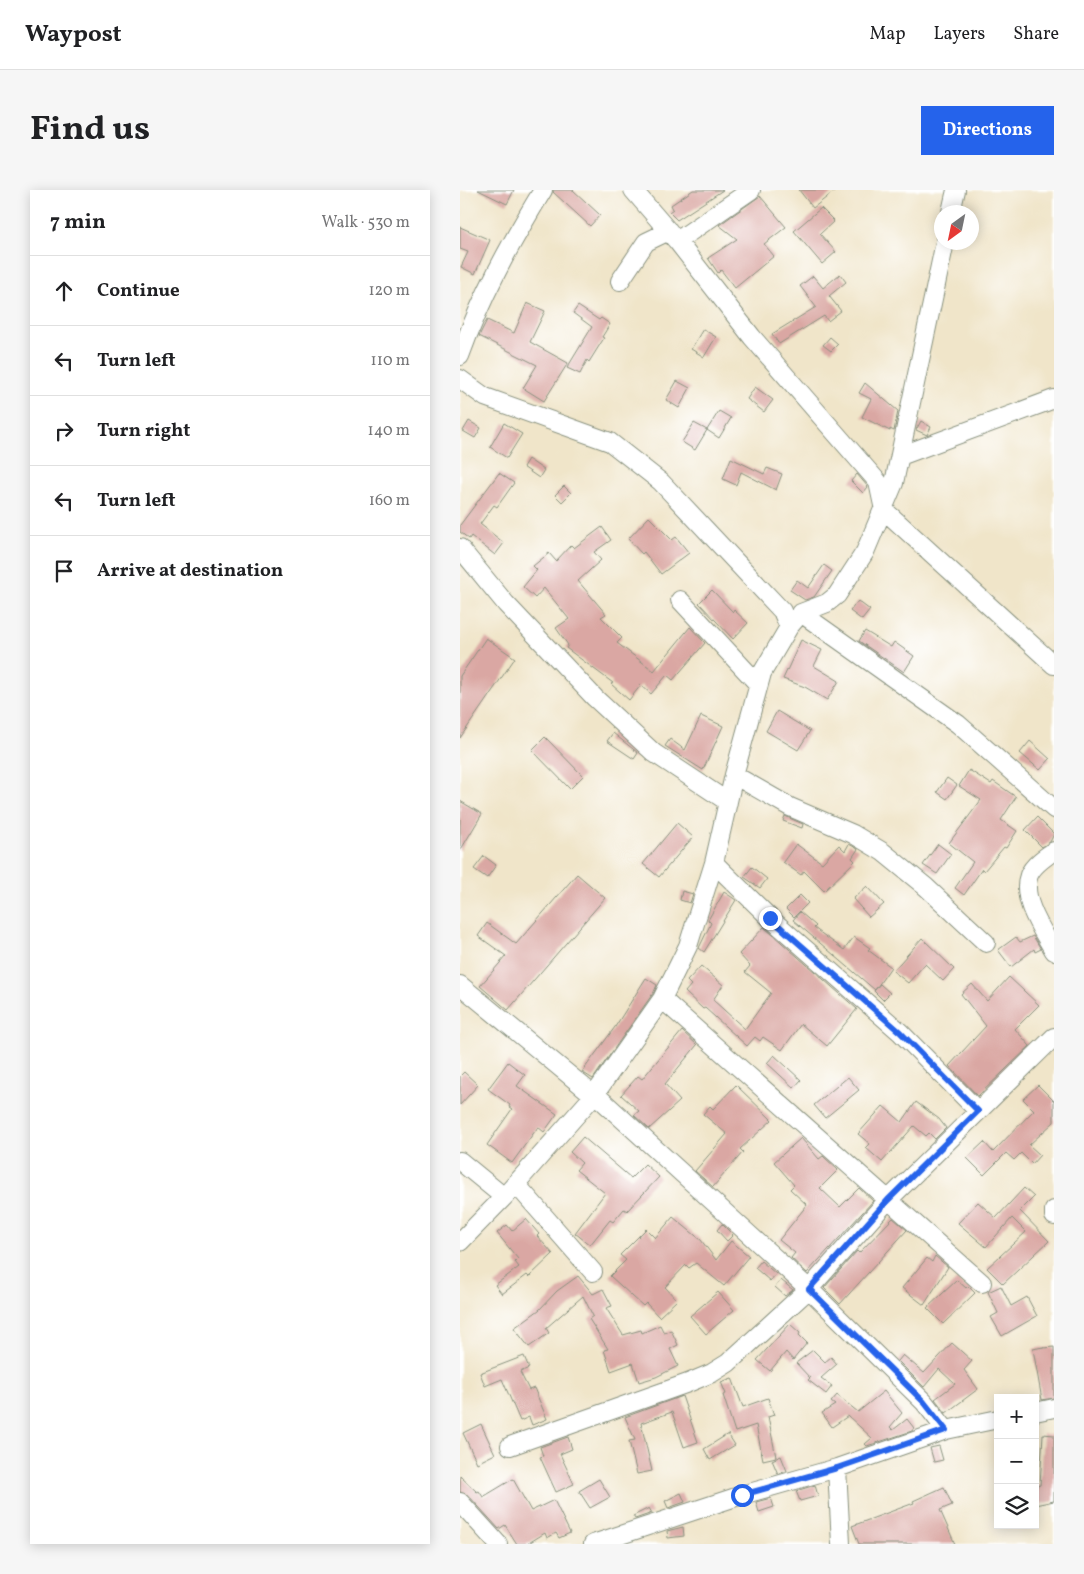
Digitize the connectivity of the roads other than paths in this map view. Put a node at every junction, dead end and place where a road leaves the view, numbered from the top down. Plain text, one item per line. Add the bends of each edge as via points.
1 (543, 190) edge
2 (633, 190) edge
3 (751, 190) edge
4 (956, 190) edge
5 (953, 205) edge
6 (673, 236) junction
7 (943, 250) edge
8 (620, 281) dead end
9 (460, 356) edge
10 (460, 380) edge
11 (1054, 399) edge
12 (900, 456) junction
13 (884, 510) junction
14 (460, 548) edge
15 (680, 600) dead end
16 (801, 614) junction
17 (789, 628) junction
18 (1054, 665) edge
19 (758, 684) junction
20 (734, 775) junction
21 (728, 802) junction
22 (1054, 809) edge
23 (1054, 851) edge
24 (714, 863) junction
25 (986, 943) dead end
26 (1054, 951) edge
27 (460, 985) edge
28 (662, 999) junction
29 (1054, 1037) edge
30 (595, 1094) junction
31 (978, 1111) junction
32 (460, 1161) edge
33 (510, 1190) junction
34 (888, 1200) junction
35 (1054, 1210) edge
36 (1054, 1216) edge
37 (460, 1242) edge
38 (593, 1272) dead end
39 (982, 1283) dead end
40 (809, 1289) junction
41 (1054, 1408) edge
42 (1039, 1411) edge
43 (994, 1420) edge
44 (946, 1430) junction
45 (510, 1446) dead end
46 (837, 1468) junction
47 (460, 1502) edge
48 (498, 1544) edge
49 (593, 1544) edge
50 (841, 1544) edge

1 - 9 street via 505,253
2 - 6 street
3 - 6 street
4 - 5 street
6 - 8 street via 646,242
6 - 13 street via 752,337 878,482
7 - 12 street
10 - 17 street via 485,396 610,442 661,482 782,610
11 - 12 street
12 - 13 street
13 - 16 street via 865,552 837,595
13 - 18 street
14 - 21 street via 506,604 595,698 654,753
15 - 19 street
16 - 17 street
16 - 22 street via 958,724
17 - 19 street
19 - 20 street
20 - 21 street
20 - 25 street via 790,807 853,834 883,852
21 - 24 street
23 - 26 street via 1034,866 1027,883 1030,901
24 - 28 street via 688,946
24 - 31 street via 770,918 900,1032
27 - 30 street
28 - 30 street
28 - 34 street
29 - 31 street
30 - 33 street
30 - 40 street
31 - 34 street
32 - 33 street
33 - 37 street
33 - 38 street
34 - 39 street
34 - 40 street
35 - 36 street
40 - 44 street via 924,1402
40 - 45 street via 712,1374
41 - 42 street
43 - 44 street
44 - 46 street
46 - 49 street
46 - 50 street
47 - 48 street

